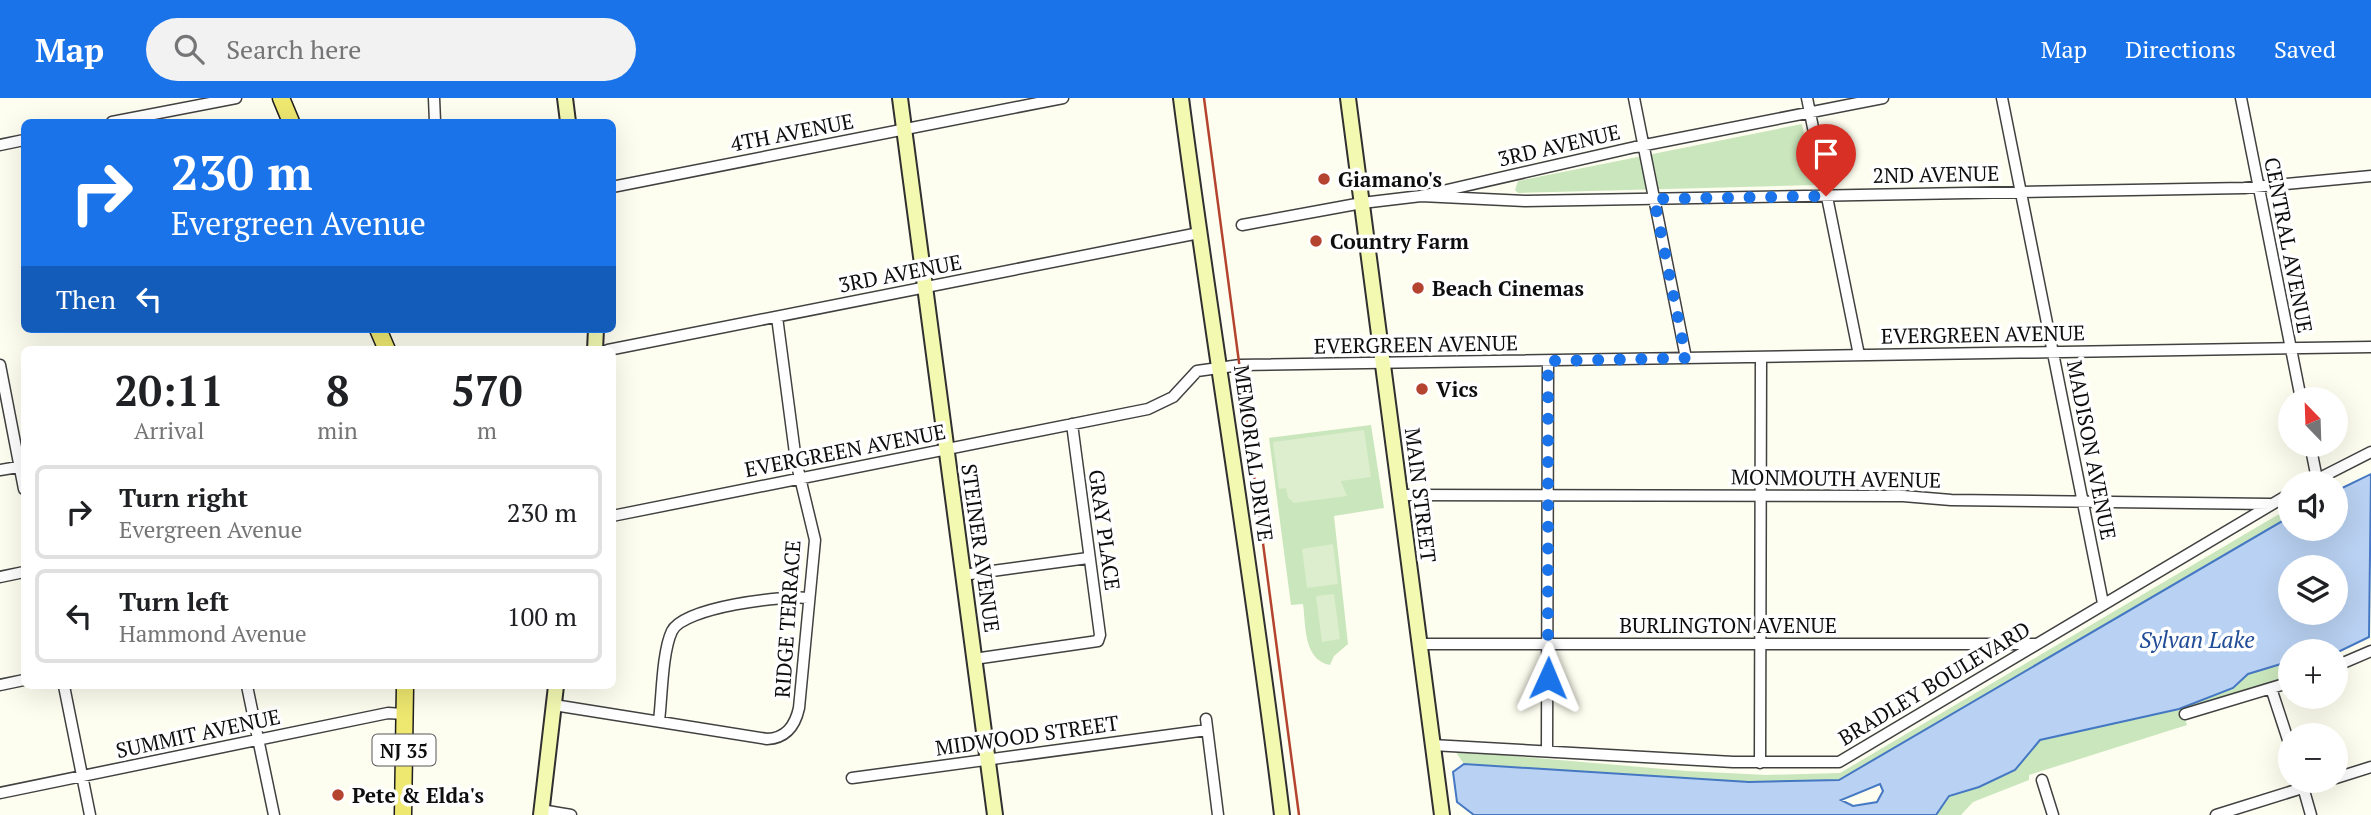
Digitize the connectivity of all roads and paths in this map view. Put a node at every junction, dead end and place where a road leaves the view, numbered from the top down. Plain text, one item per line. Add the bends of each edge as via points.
1 (236, 98) edge
2 (281, 98) edge
3 (434, 98) edge
4 (565, 98) edge
5 (900, 98) edge
6 (1063, 98) edge
7 (1181, 98) edge
8 (1348, 98) edge
9 (1634, 98) edge
10 (1807, 98) edge
11 (1883, 98) edge
12 (2002, 98) edge
13 (2241, 98) edge
14 (1810, 113) junction
15 (128, 119) edge
16 (290, 119) edge
17 (435, 119) edge
18 (568, 119) edge
19 (904, 129) junction
20 (21, 141) edge
21 (0, 145) edge
22 (1644, 145) junction
23 (2370, 177) edge
24 (616, 186) edge
25 (2258, 187) junction
26 (2021, 192) junction
27 (1421, 196) junction
28 (1826, 196) junction
29 (1654, 199) junction
30 (1362, 203) junction
31 (1242, 225) dead end
32 (1199, 233) junction
33 (925, 288) junction
34 (777, 317) junction
35 (2371, 347) edge
36 (616, 348) edge
37 (2290, 348) junction
38 (2053, 353) junction
39 (1859, 355) junction
40 (1761, 357) junction
41 (1686, 358) junction
42 (1548, 361) junction
43 (1382, 364) junction
44 (0, 365) edge
45 (1220, 368) junction
46 (2298, 387) edge
47 (1072, 424) junction
48 (946, 450) junction
49 (2371, 452) edge
50 (21, 461) edge
51 (21, 466) edge
52 (0, 470) edge
53 (2333, 471) edge
54 (801, 478) junction
55 (1400, 495) junction
56 (1548, 496) junction
57 (1760, 496) junction
58 (2083, 500) junction
59 (2278, 501) edge
60 (2272, 504) junction
61 (616, 515) edge
62 (1088, 558) junction
63 (21, 573) edge
64 (963, 575) junction
65 (0, 577) edge
66 (809, 598) junction
67 (2103, 603) junction
68 (1419, 643) junction
69 (1548, 643) junction
70 (2036, 644) junction
71 (1760, 645) junction
72 (2371, 651) edge
73 (974, 659) junction
74 (2348, 661) edge
75 (21, 681) edge
76 (0, 685) edge
77 (2278, 686) edge
78 (2271, 688) junction
79 (65, 689) edge
80 (248, 689) edge
81 (405, 689) edge
82 (556, 689) edge
83 (554, 705) junction
84 (404, 714) junction
85 (2185, 714) dead end
86 (1206, 719) dead end
87 (659, 722) junction
88 (2282, 723) edge
89 (1208, 730) junction
90 (259, 741) junction
91 (1432, 745) junction
92 (1548, 751) junction
93 (988, 760) junction
94 (1760, 763) junction
95 (2371, 767) edge
96 (2348, 774) edge
97 (82, 777) junction
98 (852, 778) dead end
99 (2042, 780) dead end
100 (0, 793) edge
101 (2278, 793) edge
102 (2305, 793) edge
103 (541, 813) edge
104 (90, 815) edge
105 (274, 815) edge
106 (403, 815) edge
107 (571, 815) edge
108 (995, 815) edge
109 (1218, 815) edge
110 (1282, 815) edge
111 (1442, 815) edge
112 (2053, 815) edge
113 (2216, 815) edge
114 (2311, 815) edge

1 - 15 street
2 - 16 main road
3 - 17 street
4 - 18 street
5 - 19 street, STEINER AVENUE
6 - 19 street, 4TH AVENUE
7 - 32 street, MEMORIAL DRIVE
8 - 30 street, MAIN STREET
9 - 22 street
10 - 14 street
11 - 14 street, 3RD AVENUE
12 - 26 street, MADISON AVENUE
13 - 25 street, CENTRAL AVENUE
14 - 22 street, 3RD AVENUE
14 - 28 street
19 - 24 street, 4TH AVENUE
19 - 33 street, STEINER AVENUE
20 - 21 street
22 - 27 street, 3RD AVENUE
22 - 29 street
23 - 25 street, 2ND AVENUE
25 - 26 street, 2ND AVENUE
25 - 37 street, CENTRAL AVENUE
26 - 28 street, 2ND AVENUE
26 - 38 street, MADISON AVENUE
27 - 29 street, 2ND AVENUE via 1525,201
27 - 30 street, 3RD AVENUE
28 - 29 street, 2ND AVENUE
28 - 39 street
29 - 41 street
30 - 31 street, 3RD AVENUE
30 - 43 street, MAIN STREET
32 - 33 street, 3RD AVENUE
32 - 45 street, MEMORIAL DRIVE
33 - 34 street, 3RD AVENUE
33 - 48 street, STEINER AVENUE
34 - 36 street, 3RD AVENUE
34 - 54 street, RIDGE TERRACE
35 - 37 street, EVERGREEN AVENUE
37 - 38 street, EVERGREEN AVENUE
37 - 46 street, CENTRAL AVENUE
38 - 39 street, EVERGREEN AVENUE
38 - 58 street, MADISON AVENUE
39 - 40 street, EVERGREEN AVENUE
40 - 41 street, EVERGREEN AVENUE
40 - 57 street
41 - 42 street, EVERGREEN AVENUE
42 - 43 street, EVERGREEN AVENUE
42 - 56 street
43 - 45 street, EVERGREEN AVENUE
43 - 55 street, MAIN STREET
44 - 50 street
45 - 47 street, EVERGREEN AVENUE via 1197,371 1159,406
45 - 110 street, MEMORIAL DRIVE
47 - 48 street, EVERGREEN AVENUE
47 - 62 street, GRAY PLACE
48 - 54 street, EVERGREEN AVENUE
48 - 64 street, STEINER AVENUE
49 - 53 street
51 - 52 street
54 - 61 street, EVERGREEN AVENUE
54 - 66 street, RIDGE TERRACE via 815,540
55 - 56 street, MONMOUTH AVENUE
55 - 68 street, MAIN STREET
56 - 57 street, MONMOUTH AVENUE
56 - 69 street
57 - 58 street, MONMOUTH AVENUE
57 - 71 street
58 - 60 street, MONMOUTH AVENUE
58 - 67 street, MADISON AVENUE
59 - 60 street, BRADLEY BOULEVARD
60 - 67 street, BRADLEY BOULEVARD
62 - 64 street
62 - 73 street, GRAY PLACE via 1098,641
63 - 65 street
64 - 73 street, STEINER AVENUE
66 - 87 street via 777,598 697,614 678,623 670,638
66 - 87 street, RIDGE TERRACE via 799,708 788,732 767,739
67 - 70 street, BRADLEY BOULEVARD
68 - 69 street, BURLINGTON AVENUE
68 - 91 street, MAIN STREET
69 - 71 street, BURLINGTON AVENUE
69 - 92 street
70 - 71 street, BURLINGTON AVENUE
70 - 94 street, BRADLEY BOULEVARD via 1839,762
71 - 94 street
72 - 74 street
73 - 93 street, STEINER AVENUE
75 - 76 street
77 - 78 street
78 - 85 street
78 - 88 street
79 - 97 street
80 - 90 street
81 - 84 main road, NJ 35
82 - 83 street
83 - 87 street, RIDGE TERRACE
83 - 103 street
84 - 90 street, SUMMIT AVENUE via 388,713
84 - 106 main road, NJ 35
86 - 89 street
89 - 93 street, MIDWOOD STREET
89 - 109 street
90 - 97 street, SUMMIT AVENUE
90 - 105 street
91 - 92 street, BRADLEY BOULEVARD
91 - 111 street, MAIN STREET
92 - 94 street, BRADLEY BOULEVARD
93 - 98 street, MIDWOOD STREET
93 - 108 street, STEINER AVENUE
95 - 96 street
97 - 100 street, SUMMIT AVENUE
97 - 104 street
99 - 112 street
101 - 113 street
102 - 114 street
103 - 107 street

